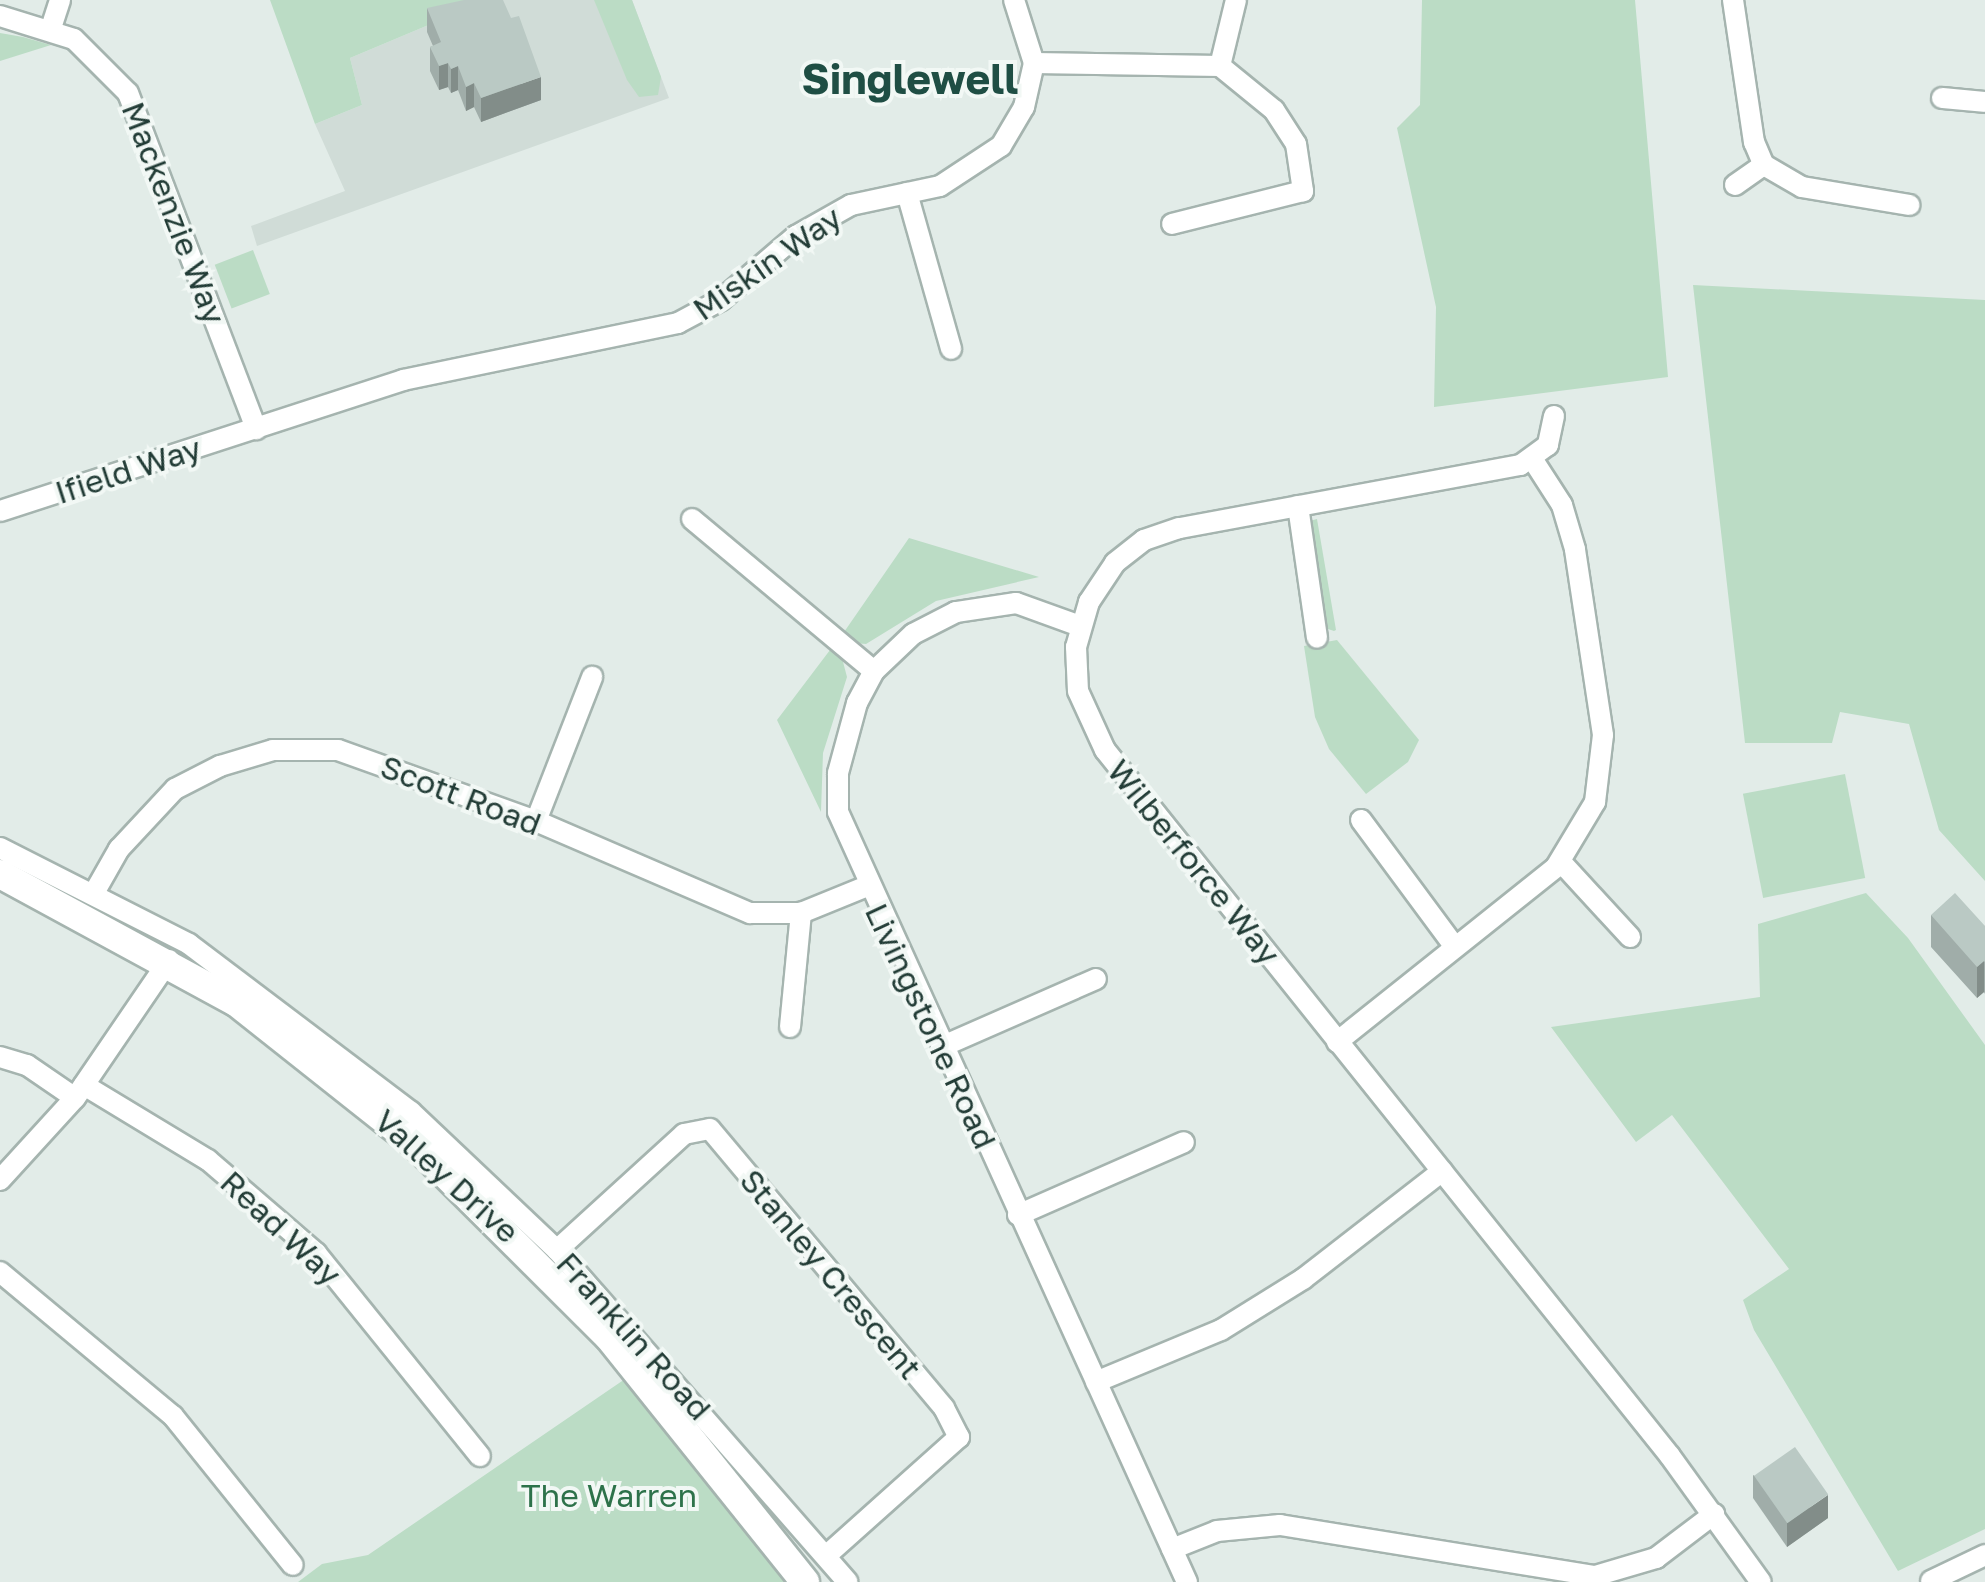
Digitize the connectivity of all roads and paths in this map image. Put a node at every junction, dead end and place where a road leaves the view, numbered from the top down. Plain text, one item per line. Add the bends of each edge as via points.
1 (60, 0) edge
2 (1014, 0) edge
3 (1236, 0) edge
4 (1732, 0) edge
5 (0, 16) edge
6 (51, 28) junction
7 (1034, 64) junction
8 (1220, 66) junction
9 (1942, 98) dead end
10 (1985, 102) edge
11 (1764, 165) junction
12 (1736, 185) dead end
13 (907, 193) junction
14 (1909, 206) dead end
15 (1172, 224) dead end
16 (951, 349) dead end
17 (1554, 416) dead end
18 (256, 429) junction
19 (1533, 460) junction
20 (1298, 506) junction
21 (0, 511) edge
22 (692, 519) dead end
23 (1080, 626) junction
24 (1319, 638) dead end
25 (874, 671) junction
26 (592, 678) dead end
27 (1361, 820) dead end
28 (536, 821) junction
29 (0, 848) edge
30 (1560, 862) junction
31 (0, 874) edge
32 (868, 886) junction
33 (94, 893) junction
34 (800, 912) junction
35 (1630, 937) dead end
36 (1455, 948) junction
37 (169, 960) junction
38 (1096, 979) dead end
39 (790, 1026) dead end
40 (1337, 1042) junction
41 (941, 1047) junction
42 (0, 1056) edge
43 (79, 1091) junction
44 (1184, 1142) dead end
45 (1442, 1171) junction
46 (0, 1180) edge
47 (1018, 1215) junction
48 (557, 1250) junction
49 (0, 1272) edge
50 (1096, 1382) junction
51 (480, 1456) dead end
52 (1714, 1514) junction
53 (1172, 1548) junction
54 (1985, 1555) edge
55 (826, 1556) junction
56 (293, 1565) dead end
57 (1595, 1579) edge
58 (1931, 1581) edge
59 (805, 1582) edge
60 (848, 1582) edge
61 (1187, 1582) edge
62 (1761, 1582) edge

1 - 6 street
2 - 7 street
3 - 8 street
4 - 11 street via 1752,133
5 - 6 street, Mackenzie Way
6 - 18 street, Mackenzie Way via 93,52 133,101
7 - 8 street
7 - 13 street, Miskin Way via 1024,107 1001,146 940,186
8 - 15 street via 1274,110 1296,144 1303,191
9 - 10 street
11 - 12 street
11 - 14 street via 1802,187
13 - 16 street
13 - 18 street, Miskin Way via 851,205 817,224 721,300 678,323 467,363
17 - 19 street via 1548,446
18 - 21 street, Ifield Way
19 - 20 street, Wilberforce Way
19 - 30 street via 1571,530 1604,735 1595,802
20 - 23 street, Wilberforce Way via 1144,540 1107,572
20 - 24 street
22 - 25 street
23 - 25 street, Livingstone Road via 1016,603 956,612 913,634
23 - 40 street, Wilberforce Way via 1078,691 1102,746
25 - 32 street, Livingstone Road via 857,702 838,773 838,812
26 - 28 street
27 - 36 street
28 - 33 street, Scott Road via 338,750 274,750 174,789 118,849
28 - 34 street, Scott Road via 750,913
29 - 33 street, Franklin Road
30 - 35 street
30 - 36 street
31 - 37 street, Valley Drive
32 - 34 street, Scott Road
32 - 41 street, Livingstone Road
33 - 48 street, Franklin Road via 189,944 411,1112
34 - 39 street
36 - 40 street
37 - 43 street
37 - 59 street, Valley Drive via 323,1067 536,1259 608,1336
38 - 41 street
40 - 45 street, Wilberforce Way
41 - 47 street, Livingstone Road
42 - 43 street, Read Way
43 - 46 street
43 - 51 street, Read Way via 208,1160 316,1254
44 - 47 street
45 - 50 street via 1303,1279 1222,1330
45 - 52 street, Wilberforce Way
47 - 50 street, Livingstone Road
48 - 55 street, Franklin Road
48 - 55 street, Stanley Crescent via 684,1134 710,1130 944,1408 959,1437
49 - 56 street via 173,1416
50 - 53 street, Livingstone Road
52 - 57 street via 1656,1558
52 - 62 street, Wilberforce Way
53 - 57 street via 1217,1531 1280,1525
53 - 61 street, Livingstone Road
54 - 58 street
55 - 60 street, Franklin Road

